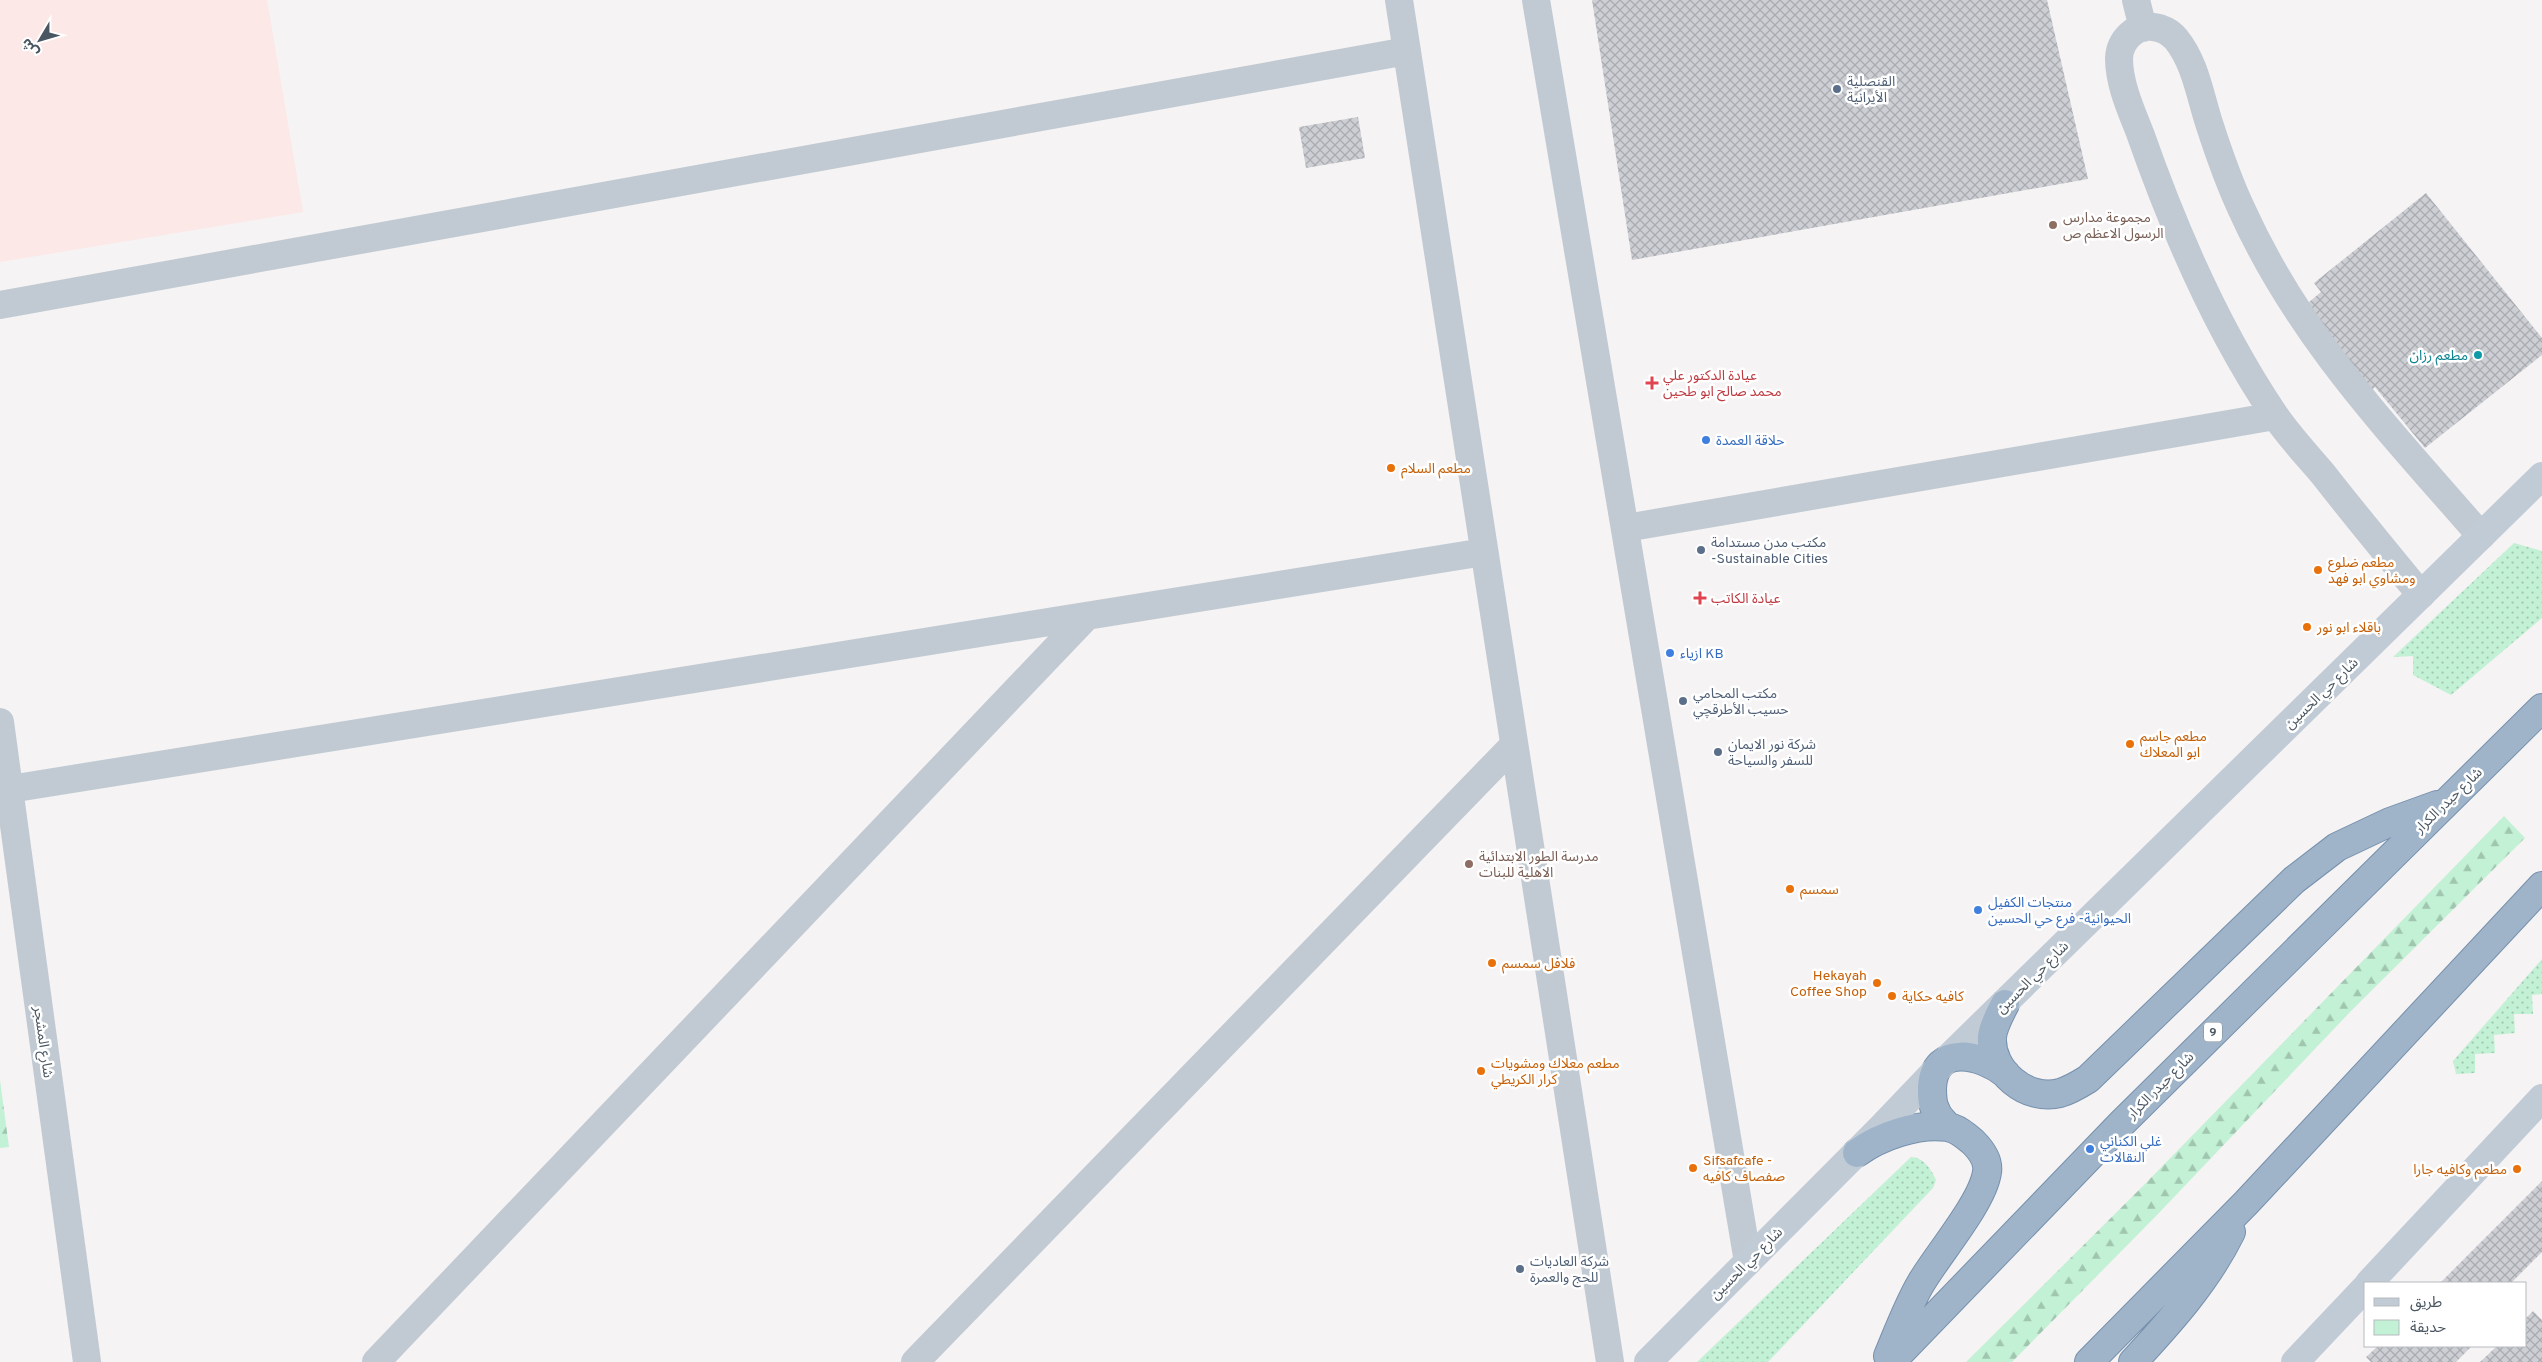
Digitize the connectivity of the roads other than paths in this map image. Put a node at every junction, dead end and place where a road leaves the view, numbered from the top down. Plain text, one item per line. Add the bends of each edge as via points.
1 (1399, 0) edge
2 (1536, 0) edge
3 (2136, 0) edge
4 (2142, 28) junction
5 (1407, 51) junction
6 (0, 305) edge
7 (2275, 416) junction
8 (2542, 476) edge
9 (1626, 528) junction
10 (2481, 536) junction
11 (1484, 552) junction
12 (2421, 595) junction
13 (1087, 616) junction
14 (2542, 708) edge
15 (0, 722) edge
16 (1514, 745) junction
17 (10, 789) junction
18 (2445, 802) junction
19 (2542, 886) edge
20 (2005, 1004) junction
21 (1944, 1062) junction
22 (2006, 1074) junction
23 (2542, 1098) edge
24 (1948, 1126) junction
25 (1857, 1153) junction
26 (2246, 1203) junction
27 (1748, 1262) junction
28 (2371, 1282) edge
29 (2364, 1289) edge
30 (2302, 1360) edge
31 (87, 1362) edge
32 (376, 1362) edge
33 (915, 1362) edge
34 (1610, 1362) edge
35 (1648, 1362) edge
36 (1885, 1362) edge
37 (1891, 1362) edge
38 (2089, 1362) edge
39 (2133, 1362) edge

1 - 5 street
2 - 9 street
3 - 4 street
4 - 7 street via 2126,39 2120,51 2128,101 2190,259 2228,336
4 - 10 street via 2164,30 2181,46 2198,83 2216,145 2239,205 2262,253 2313,336 2339,371
5 - 6 street
5 - 11 street
7 - 9 street
7 - 12 street
8 - 10 main road, شارع حي الحسين
9 - 27 street
10 - 12 main road, شارع حي الحسين
11 - 13 street
11 - 16 street
12 - 20 main road, شارع حي الحسين
13 - 17 street
13 - 32 street
14 - 18 highway, شارع حيدر الكرار / 9
15 - 17 street, شارع المشجر
16 - 33 street
16 - 34 street
17 - 31 street, شارع المشجر
18 - 22 highway via 2390,822 2337,847 2294,880 2088,1079 2060,1093 2039,1094 2025,1091
18 - 37 highway, شارع حيدر الكرار / 9 via 2121,1124
19 - 26 highway
20 - 21 main road, شارع حي الحسين
20 - 22 highway via 1992,1036 1993,1052
21 - 22 highway via 1967,1056 1994,1065
21 - 24 highway via 1933,1077 1932,1098 1936,1112
21 - 25 main road, شارع حي الحسين
23 - 28 main road
24 - 25 highway via 1912,1129 1868,1145
24 - 36 highway via 1979,1148 1986,1159 1988,1171 1981,1192 1920,1284
25 - 27 main road, شارع حي الحسين
26 - 38 highway
26 - 39 highway via 2224,1248 2199,1284 2166,1327
27 - 35 main road, شارع حي الحسين
29 - 30 main road

